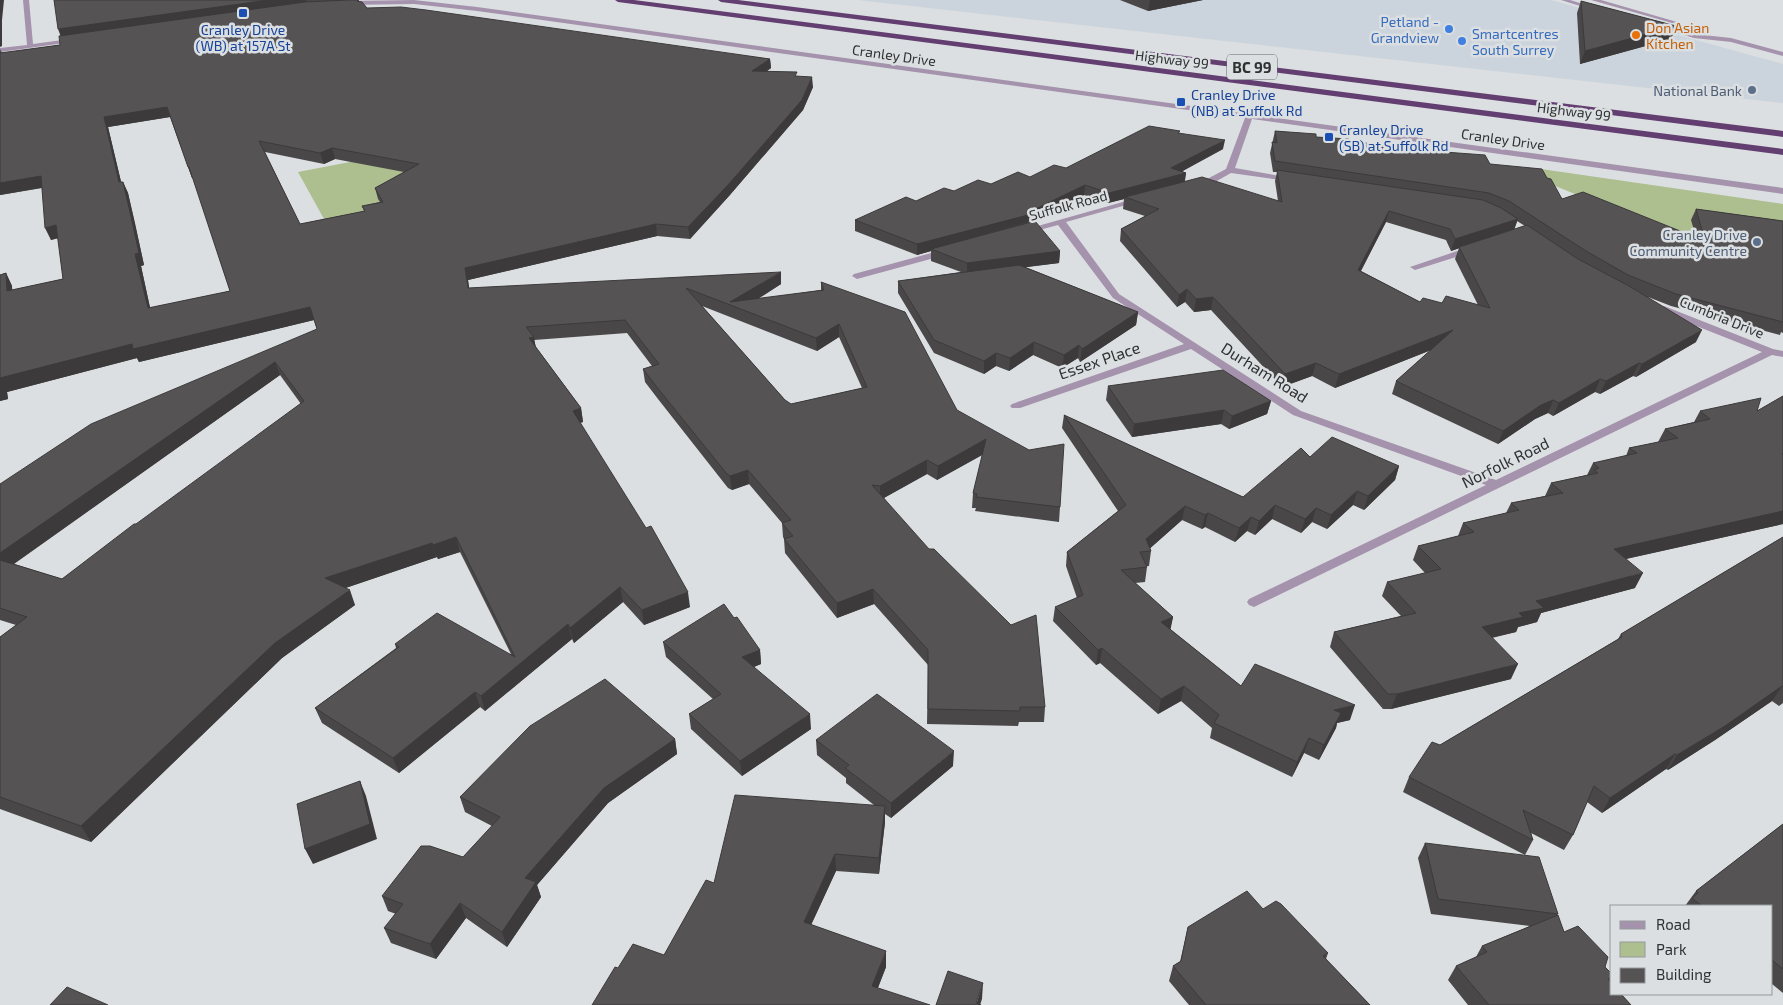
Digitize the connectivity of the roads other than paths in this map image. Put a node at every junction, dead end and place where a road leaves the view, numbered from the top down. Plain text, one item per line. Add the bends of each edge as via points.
1 (26, 0) edge
2 (618, 0) edge
3 (721, 0) edge
4 (1564, 0) edge
5 (1594, 0) edge
6 (336, 4) edge
7 (1601, 10) edge
8 (1648, 23) edge
9 (1683, 24) dead end
10 (1701, 29) dead end
11 (88, 38) edge
12 (1731, 40) junction
13 (30, 46) junction
14 (0, 50) edge
15 (1783, 54) edge
16 (1249, 117) junction
17 (1783, 134) edge
18 (1783, 152) edge
19 (1230, 170) junction
20 (1298, 181) edge
21 (1184, 188) edge
22 (1783, 191) edge
23 (1146, 198) edge
24 (1061, 222) junction
25 (1014, 234) edge
26 (1479, 247) edge
27 (959, 249) edge
28 (1415, 267) dead end
29 (857, 276) dead end
30 (1646, 302) edge
31 (1192, 345) junction
32 (1777, 353) edge
33 (1016, 406) dead end
34 (1496, 484) junction
35 (1254, 602) dead end

1 - 13 street
2 - 18 highway, Highway 99 / BC 99
3 - 17 highway, Highway 99 / BC 99
4 - 7 street
5 - 9 street
6 - 16 street, Cranley Drive via 414,2 477,9
8 - 12 street via 1694,36
10 - 12 street
11 - 13 street
12 - 15 street
13 - 14 street
16 - 19 street
16 - 22 street, Cranley Drive
19 - 20 street
19 - 21 street via 1212,180
23 - 24 street, Suffolk Road
24 - 25 street, Suffolk Road
24 - 31 street, Durham Road via 1116,296
26 - 28 street
27 - 29 street
30 - 32 street, Cumbria Drive
31 - 33 street, Essex Place
31 - 34 street, Durham Road via 1297,413
32 - 34 street, Norfolk Road
34 - 35 street, Norfolk Road

